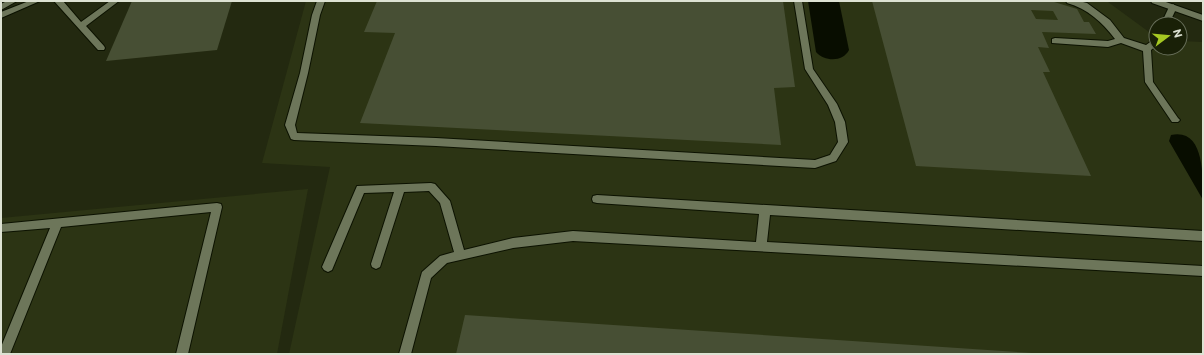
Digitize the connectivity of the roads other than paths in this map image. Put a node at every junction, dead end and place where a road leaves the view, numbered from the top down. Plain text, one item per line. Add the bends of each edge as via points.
1 (13, 1) edge
2 (36, 1) edge
3 (58, 1) edge
4 (114, 1) edge
5 (321, 1) edge
6 (798, 1) edge
7 (1070, 1) edge
8 (1155, 1) edge
9 (1, 7) edge
10 (1173, 7) junction
11 (1, 15) edge
12 (1169, 16) edge
13 (1203, 18) edge
14 (81, 26) junction
15 (1121, 40) junction
16 (1055, 41) dead end
17 (101, 48) dead end
18 (1147, 49) joint
19 (1175, 120) dead end
20 (400, 188) junction
21 (597, 199) dead end
22 (765, 210) junction
23 (58, 222) junction
24 (1, 228) edge
25 (1203, 236) edge
26 (761, 246) junction
27 (460, 255) junction
28 (376, 264) dead end
29 (328, 267) dead end
30 (1203, 271) edge
31 (4, 354) edge
32 (182, 354) edge
33 (405, 354) edge

1 - 9 street
2 - 11 street
3 - 14 street
4 - 14 street
5 - 6 street via 290,125 294,136 815,164 833,158 843,142 840,122 832,104 809,69
7 - 15 street via 1084,5 1107,22
8 - 10 street
10 - 12 street
10 - 13 street
14 - 17 street
15 - 16 street via 1108,44
15 - 18 street
18 - 19 street via 1149,82
20 - 27 street via 431,187 445,201
20 - 28 street
20 - 29 street via 360,189
21 - 22 street
22 - 25 street
22 - 26 street
23 - 24 street
23 - 31 street
23 - 32 street via 217,207
26 - 27 street via 573,236 514,243
26 - 30 street
27 - 33 street via 444,259 426,276

